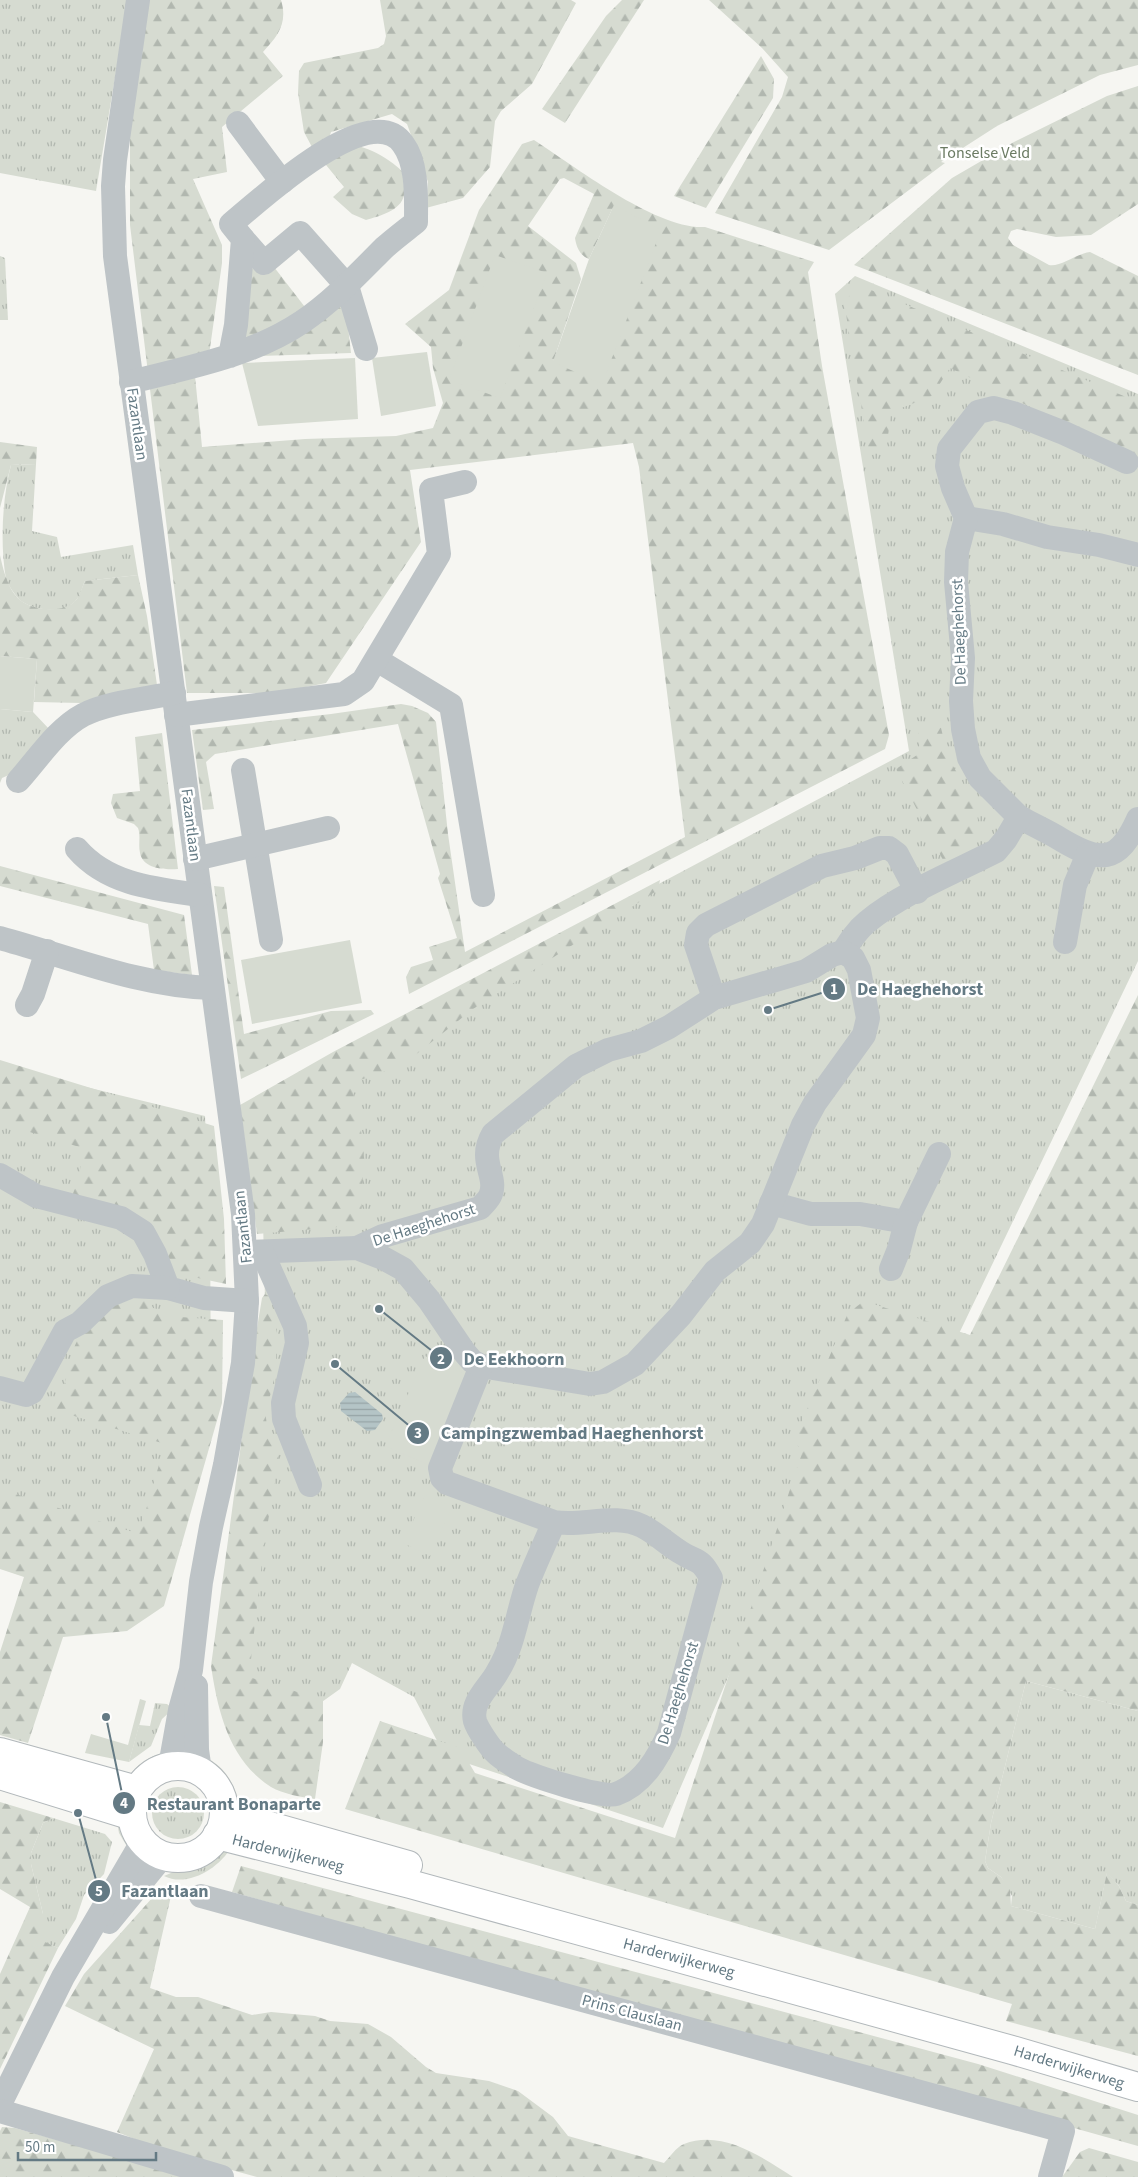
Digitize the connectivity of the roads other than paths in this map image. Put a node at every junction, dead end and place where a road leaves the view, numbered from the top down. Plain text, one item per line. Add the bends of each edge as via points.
1 (138, 0) edge
2 (238, 123) dead end
3 (282, 182) junction
4 (243, 239) junction
5 (347, 286) junction
6 (366, 349) dead end
7 (230, 356) junction
8 (131, 382) junction
9 (1127, 462) dead end
10 (465, 482) dead end
11 (966, 518) junction
12 (1138, 555) edge
13 (377, 660) junction
14 (175, 704) junction
15 (243, 770) dead end
16 (18, 781) dead end
17 (1019, 818) junction
18 (1138, 819) edge
19 (328, 828) dead end
20 (255, 845) junction
21 (77, 849) dead end
22 (1088, 854) junction
23 (195, 860) junction
24 (917, 892) junction
25 (200, 895) junction
26 (483, 895) dead end
27 (0, 938) edge
28 (272, 940) dead end
29 (1065, 942) dead end
30 (47, 951) junction
31 (843, 952) junction
32 (212, 988) junction
33 (714, 998) junction
34 (27, 1005) dead end
35 (939, 1154) dead end
36 (0, 1175) edge
37 (772, 1203) junction
38 (906, 1222) junction
39 (357, 1248) junction
40 (254, 1252) junction
41 (891, 1269) dead end
42 (168, 1288) junction
43 (248, 1301) junction
44 (481, 1366) junction
45 (0, 1388) edge
46 (310, 1485) dead end
47 (554, 1522) junction
48 (194, 1649) junction
49 (0, 1752) edge
50 (170, 1766) junction
51 (200, 1771) junction
52 (0, 1775) edge
53 (134, 1803) junction
54 (221, 1824) junction
55 (153, 1849) junction
56 (201, 1896) dead end
57 (1138, 2070) edge
58 (1138, 2087) edge
59 (0, 2104) edge
60 (0, 2111) edge
61 (222, 2177) edge
62 (1050, 2177) edge

1 - 8 street, Fazantlaan via 113,186 115,256
2 - 3 street
3 - 4 street via 230,224
3 - 5 street via 312,158 357,135 393,134 404,144 416,177 416,222 386,246
4 - 5 street via 264,263 300,233
4 - 7 street via 236,325
5 - 6 street
5 - 7 street via 302,322
7 - 8 street
8 - 14 street, Fazantlaan
9 - 11 street via 1013,413 994,408 978,412 949,449 947,466
10 - 13 street via 431,490 439,554
11 - 12 street
11 - 17 street, De Haeghehorst via 958,552 956,582 963,658 963,729 969,758 980,778
13 - 14 street via 364,681 344,694
13 - 26 street via 451,705
14 - 16 street via 98,709 83,715 68,726
14 - 23 street, Fazantlaan
15 - 20 street
17 - 22 street, De Haeghehorst
17 - 24 street, De Haeghehorst via 996,851
18 - 22 street via 1118,850 1103,856
19 - 20 street
20 - 23 street
20 - 28 street
21 - 25 street via 93,864 116,877 158,890
22 - 29 street via 1075,885
23 - 25 street, Fazantlaan
24 - 31 street, De Haeghehorst via 866,923
24 - 33 street via 897,854 890,848 880,848 822,866 706,925 698,933 696,945
25 - 32 street, Fazantlaan
27 - 30 street
30 - 32 street via 151,982 185,988
30 - 34 street
31 - 33 street, De Haeghehorst via 806,971
31 - 37 street via 853,958 859,970 868,1018 864,1035 802,1125
32 - 40 street, Fazantlaan via 243,1214
33 - 39 street, De Haeghehorst via 641,1041 608,1050 576,1066 492,1134 486,1156 492,1180 491,1196 480,1208 383,1236
35 - 38 street
36 - 42 street via 36,1196 121,1218 144,1232
37 - 38 street via 811,1214 860,1214
37 - 44 street via 750,1243 715,1271 681,1315 635,1364 602,1382 590,1384
38 - 41 street
39 - 40 street, De Haeghehorst
39 - 44 street, De Haeghehorst via 403,1269 429,1300 465,1353
40 - 43 street, Fazantlaan
40 - 46 street via 295,1326 297,1343 283,1403 284,1419
42 - 43 street via 204,1298
42 - 45 street via 132,1286 108,1296 80,1324 65,1331 32,1392 26,1395
43 - 48 street, Fazantlaan via 240,1386 201,1582
44 - 47 street, De Haeghehorst via 440,1468 442,1478 480,1496
47 - 47 street, De Haeghehorst via 527,1584 508,1652 475,1708 475,1722 496,1753 518,1768 592,1793 613,1795 631,1787 651,1767 669,1733 712,1578 704,1564 640,1525 618,1520 568,1525
48 - 50 street, Fazantlaan
48 - 51 street, Fazantlaan via 196,1750
49 - 53 main road
50 - 51 main road
50 - 53 main road via 145,1779
51 - 54 main road via 222,1796
52 - 53 main road
53 - 55 main road via 137,1834
54 - 55 main road via 208,1847 194,1855 179,1858
54 - 57 main road, Harderwijkerweg
54 - 58 main road, Harderwijkerweg via 410,1884
55 - 59 street via 63,1977
56 - 62 street, Prins Clauslaan via 1063,2131
60 - 61 street

